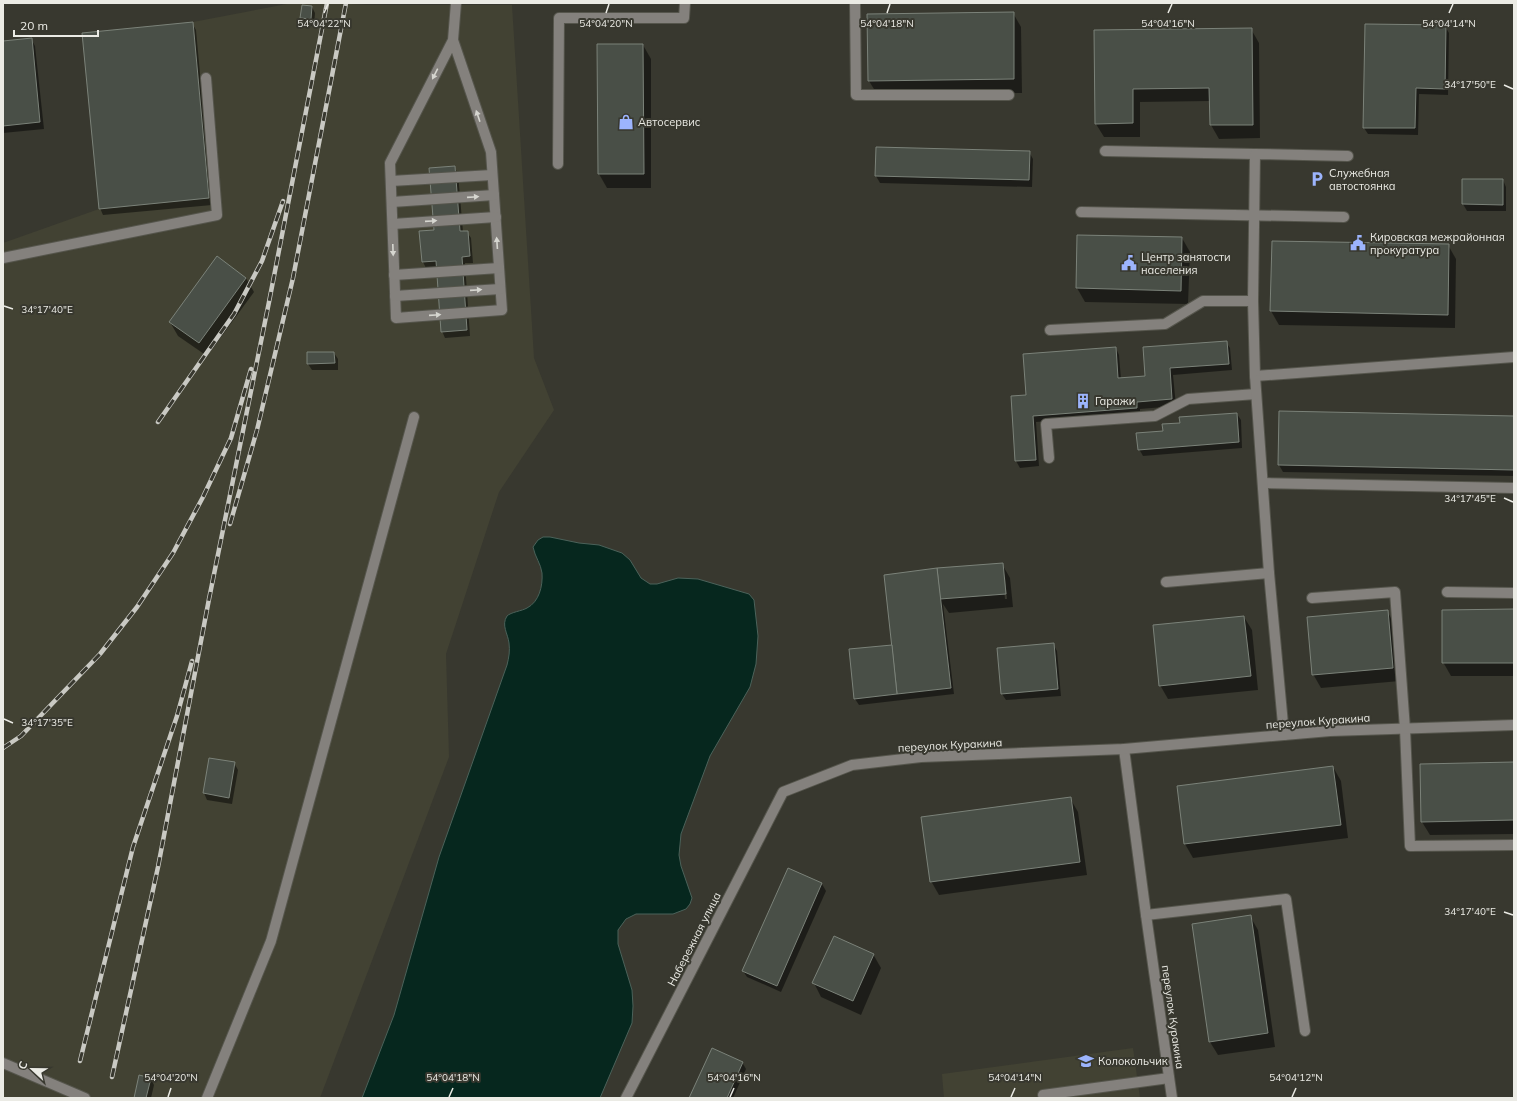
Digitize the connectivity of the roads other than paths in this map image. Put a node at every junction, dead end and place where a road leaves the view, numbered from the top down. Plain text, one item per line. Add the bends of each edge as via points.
1 (456, 3) edge
2 (685, 3) edge
3 (855, 3) edge
4 (453, 40) junction
5 (206, 78) dead end
6 (1009, 95) dead end
7 (1105, 151) dead end
8 (1255, 154) junction
9 (1348, 156) dead end
10 (558, 164) dead end
11 (492, 175) junction
12 (391, 182) junction
13 (494, 196) junction
14 (392, 202) junction
15 (1081, 212) dead end
16 (1254, 215) junction
17 (496, 217) junction
18 (1344, 217) dead end
19 (393, 224) junction
20 (3, 258) edge
21 (499, 268) junction
22 (394, 274) junction
23 (500, 289) junction
24 (395, 296) junction
25 (1253, 301) junction
26 (1050, 330) dead end
27 (1514, 357) edge
28 (1255, 376) junction
29 (1256, 394) junction
30 (414, 417) dead end
31 (1048, 458) dead end
32 (1263, 482) junction
33 (1514, 488) edge
34 (1269, 573) junction
35 (1166, 582) dead end
36 (1447, 592) dead end
37 (1514, 593) edge
38 (1312, 598) dead end
39 (1514, 725) edge
40 (1405, 728) junction
41 (1284, 735) junction
42 (1124, 749) junction
43 (783, 792) joint
44 (1514, 845) edge
45 (1146, 915) junction
46 (1305, 1031) dead end
47 (3, 1063) edge
48 (1169, 1078) junction
49 (1043, 1096) dead end
50 (85, 1098) edge
51 (206, 1098) edge
52 (626, 1098) edge
53 (1172, 1098) edge

1 - 4 street
2 - 10 street via 684,18 559,18
3 - 6 street via 856,95
11 -> 4 street via 491,152
4 -> 12 street via 390,163
5 - 20 street via 218,215
7 - 8 street
8 - 9 street
8 - 16 street
11 - 12 street
11 - 13 street
12 - 14 street
14 -> 13 street
13 - 17 street
14 - 19 street
15 - 16 street
16 - 18 street
16 - 25 street
19 -> 17 street
21 -> 17 street
19 -> 22 street
21 - 22 street
21 - 23 street
22 - 24 street
24 -> 23 street
24 -> 23 street via 396,318 502,310
25 - 26 street via 1203,301 1165,324
25 - 28 street
27 - 28 street
28 - 29 street
29 - 31 street via 1188,399 1155,416 1046,424
29 - 32 street
30 - 51 street via 271,941
32 - 33 street
32 - 34 street
34 - 35 street
34 - 41 street
36 - 37 street
38 - 40 street via 1395,592
39 - 40 street, переулок Куракина
40 - 41 street, переулок Куракина
40 - 44 street via 1410,846
41 - 42 street, переулок Куракина
42 - 43 street, переулок Куракина via 921,757 852,765
42 - 45 street, переулок Куракина
43 - 52 street, Набережная улица
45 - 46 street via 1286,899
45 - 48 street, переулок Куракина
47 - 50 street
48 - 49 street
48 - 53 street, переулок Куракина

